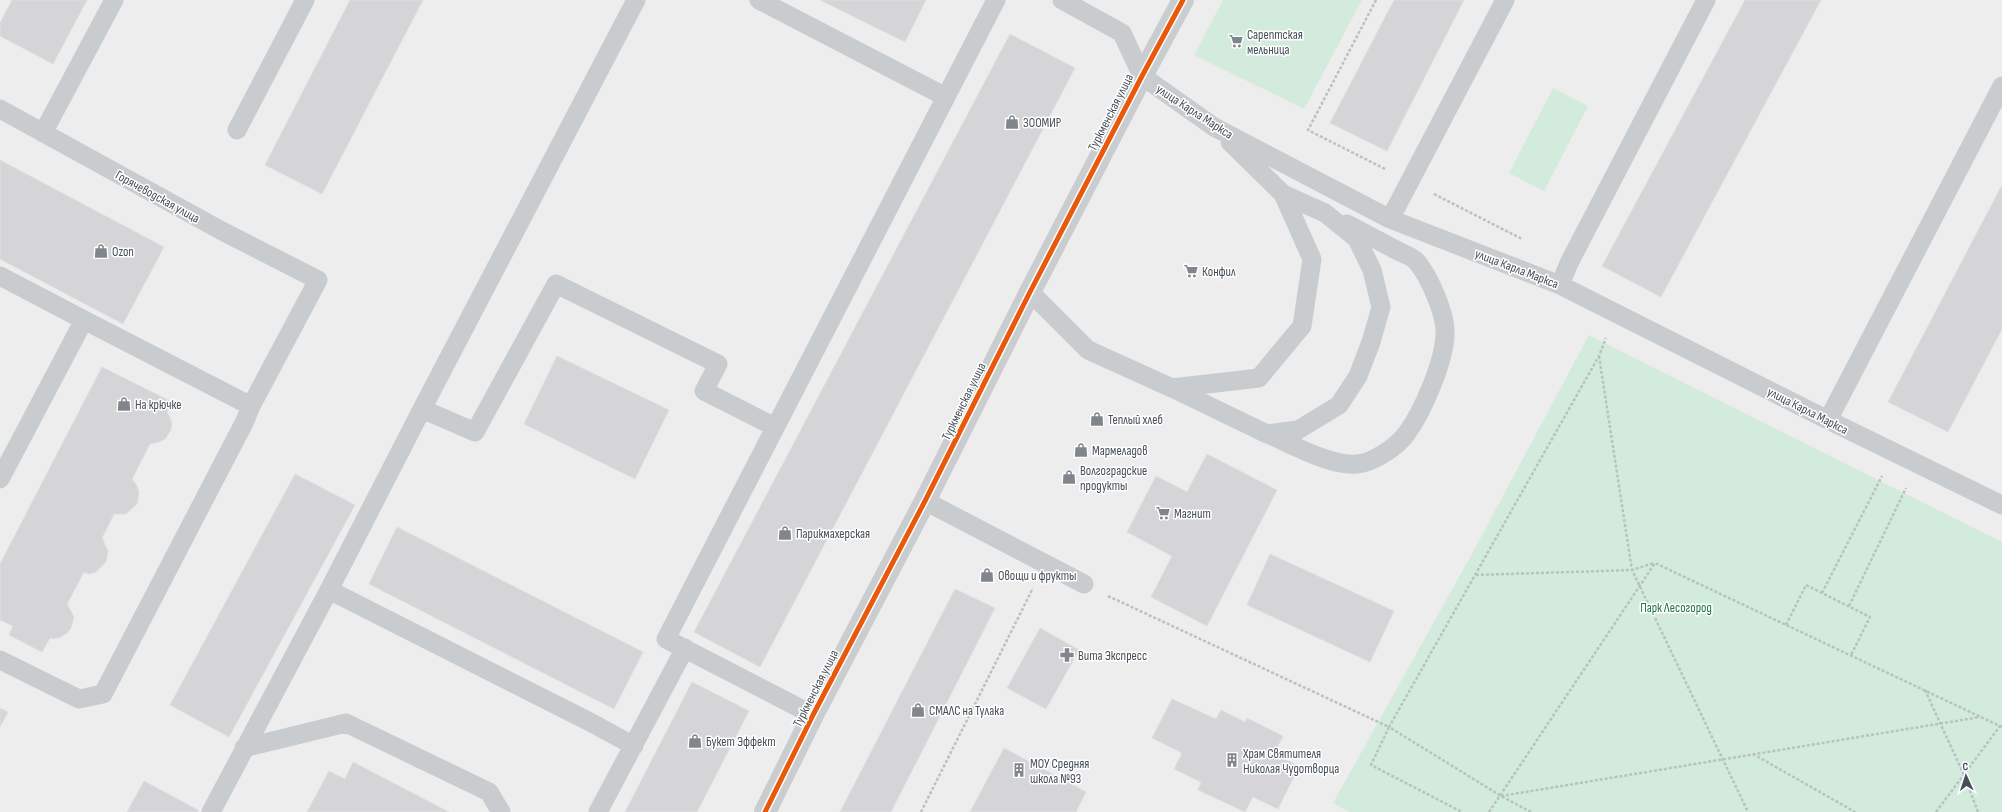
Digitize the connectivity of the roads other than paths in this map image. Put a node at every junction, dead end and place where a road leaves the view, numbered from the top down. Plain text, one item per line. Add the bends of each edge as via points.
1 (114, 0) edge
2 (305, 0) edge
3 (636, 0) edge
4 (759, 0) edge
5 (996, 0) edge
6 (1062, 0) edge
7 (1183, 0) edge
8 (1505, 0) edge
9 (1706, 0) edge
10 (1142, 76) junction
11 (2002, 86) edge
12 (946, 97) junction
13 (0, 109) edge
14 (1214, 127) junction
15 (237, 130) dead end
16 (43, 133) junction
17 (1283, 194) junction
18 (1325, 213) junction
19 (1390, 219) junction
20 (0, 276) edge
21 (1560, 285) junction
22 (1030, 292) junction
23 (84, 320) junction
24 (1172, 388) junction
25 (251, 406) junction
26 (422, 409) junction
27 (1828, 420) junction
28 (775, 427) junction
29 (1267, 434) junction
30 (0, 479) edge
31 (925, 501) junction
32 (2002, 505) edge
33 (1084, 584) road end
34 (329, 590) junction
35 (685, 648) junction
36 (0, 660) edge
37 (813, 715) junction
38 (634, 746) junction
39 (244, 748) junction
40 (211, 812) edge
41 (501, 812) edge
42 (598, 812) edge
43 (765, 812) edge

1 - 16 lane
2 - 15 lane
3 - 26 lane
4 - 12 lane
5 - 12 lane
6 - 10 lane, улица Карла Маркса via 1122,33
7 - 10 street, Туркменская улица
8 - 19 lane
9 - 21 lane via 1569,263
10 - 14 lane, улица Карла Маркса
10 - 22 street, Туркменская улица
11 - 27 lane
12 - 28 lane
13 - 16 lane, Горячеводская улица
14 - 17 lane
14 - 19 lane, улица Карла Маркса
16 - 25 lane, Горячеводская улица via 318,280
17 - 18 lane
17 - 24 lane via 1312,259 1302,326 1259,378
18 - 29 lane via 1357,240 1372,270 1381,307 1358,376 1339,405 1298,430
18 - 29 lane via 1416,261 1439,304 1445,331 1442,355 1422,408 1406,434 1385,454 1357,464 1328,460
19 - 21 lane, улица Карла Маркса
20 - 23 lane
21 - 27 lane, улица Карла Маркса
22 - 24 lane via 1088,350
22 - 31 street, Туркменская улица
23 - 25 lane
23 - 30 lane
24 - 29 lane
25 - 36 lane via 103,694 79,700
26 - 28 lane via 475,432 556,284 718,364 704,391
26 - 34 lane
27 - 32 lane, улица Карла Маркса
28 - 35 lane via 666,639
31 - 33 lane
31 - 37 street, Туркменская улица
34 - 38 lane
34 - 39 lane
35 - 37 lane
35 - 38 lane
37 - 43 street, Туркменская улица
38 - 42 lane
39 - 40 lane
39 - 41 lane via 346,723 489,792

